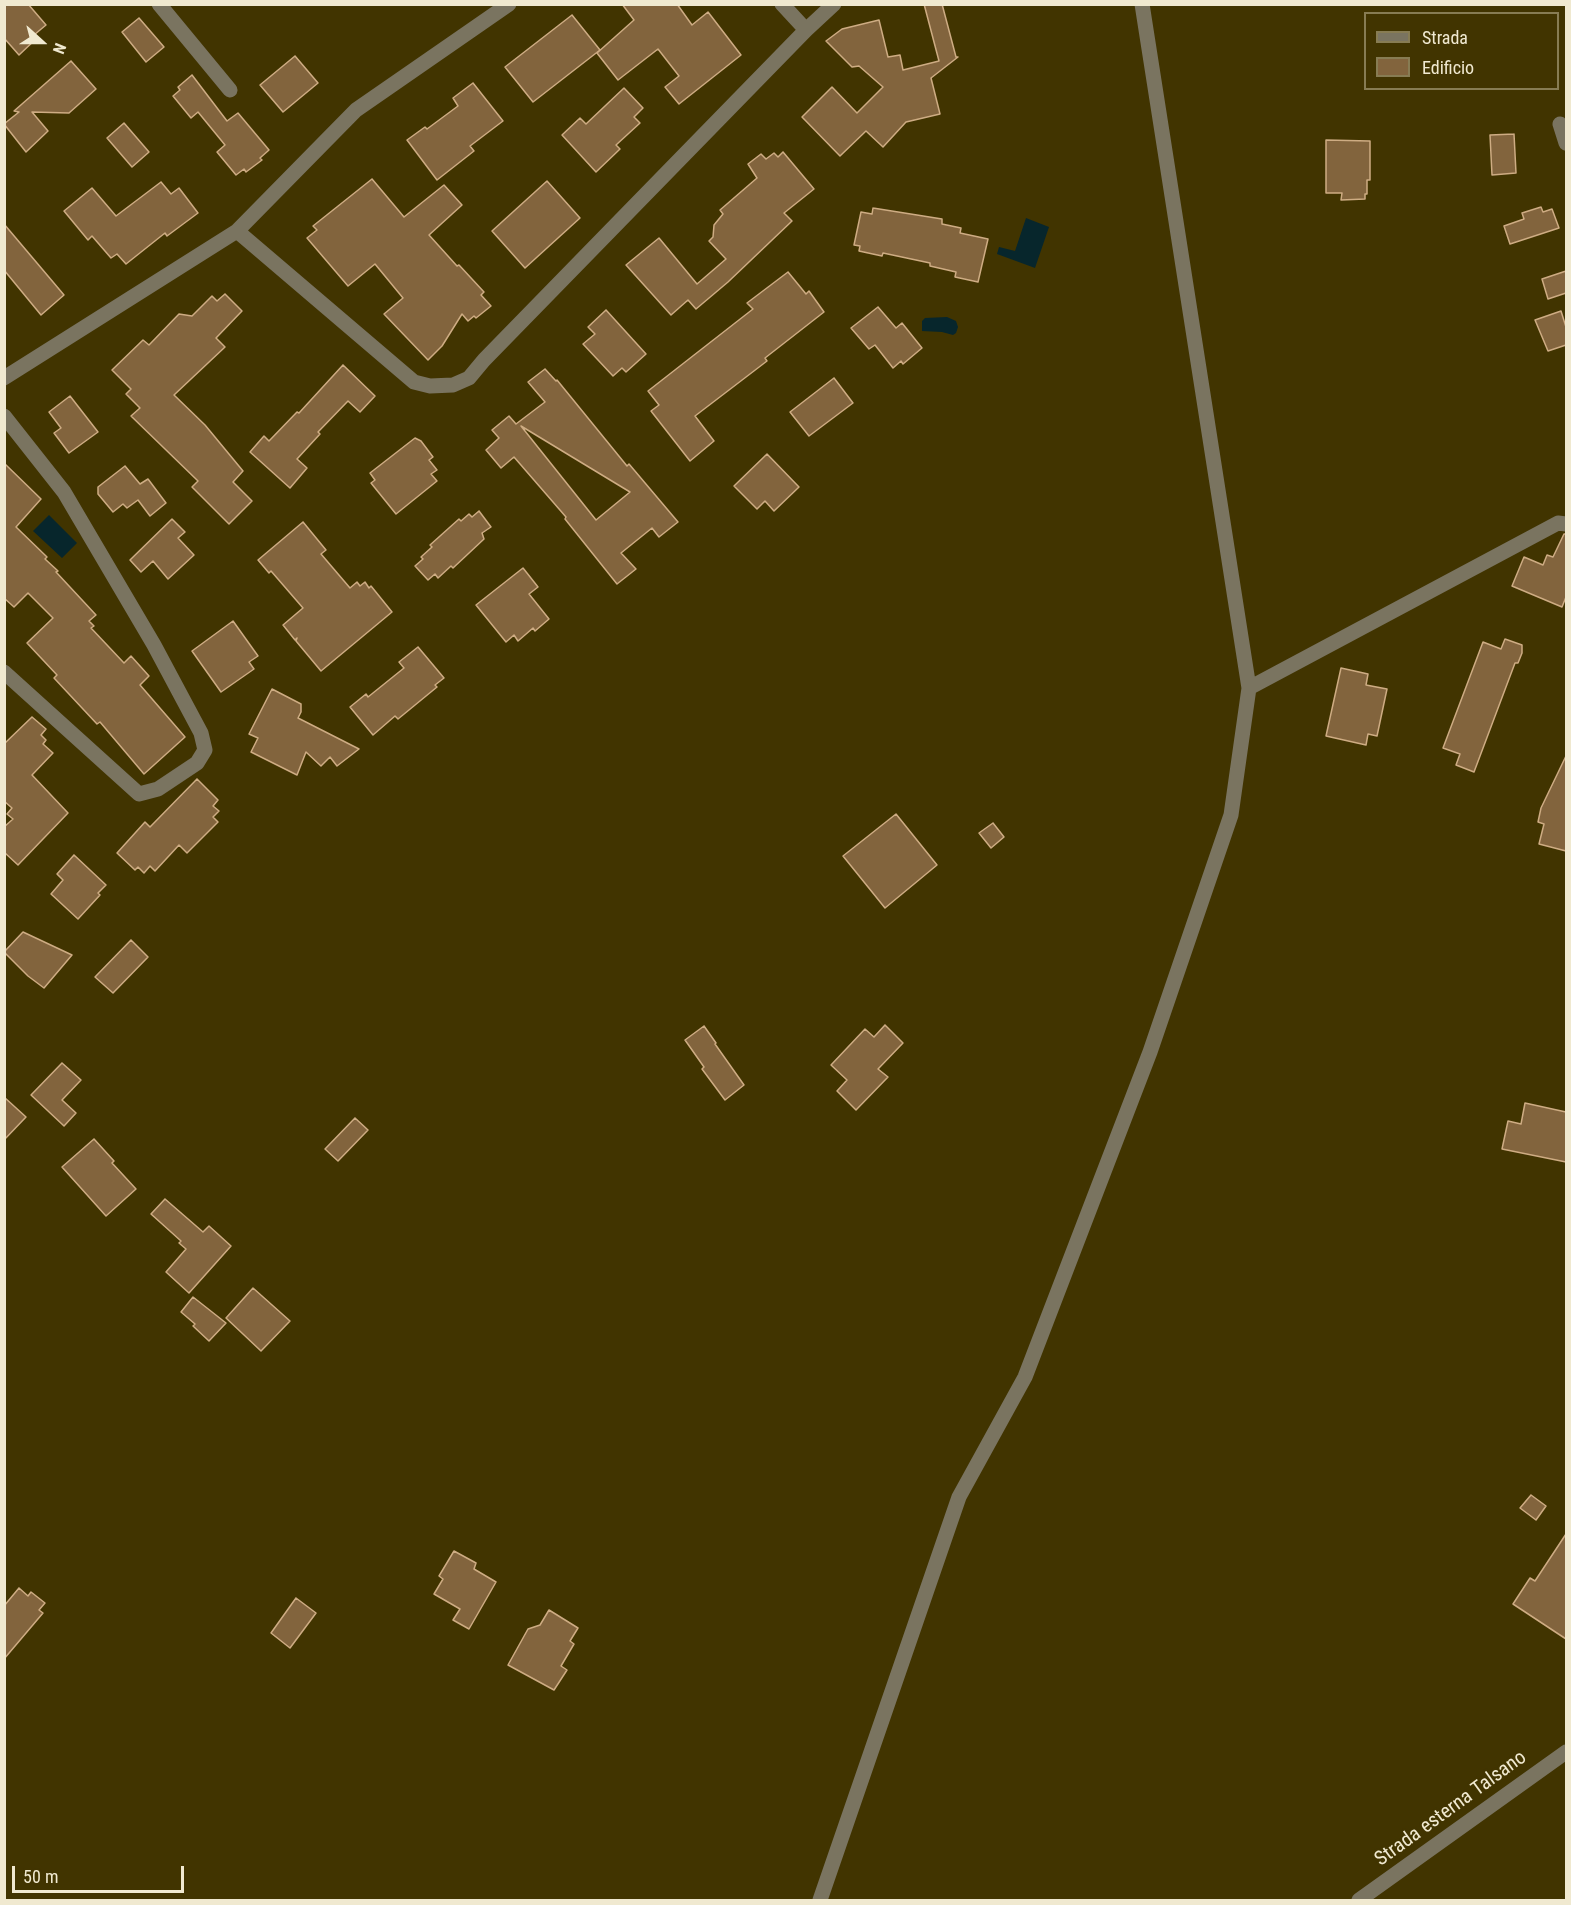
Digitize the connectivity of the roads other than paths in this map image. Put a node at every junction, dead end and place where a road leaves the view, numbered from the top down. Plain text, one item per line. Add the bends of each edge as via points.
1 (159, 4) edge
2 (509, 4) edge
3 (782, 4) edge
4 (834, 4) edge
5 (1142, 4) edge
6 (806, 30) junction
7 (230, 90) dead end
8 (1560, 123) dead end
9 (1566, 143) edge
10 (237, 231) junction
11 (4, 378) edge
12 (4, 416) edge
13 (1566, 524) edge
14 (4, 672) edge
15 (1250, 688) junction
16 (1566, 1752) edge
17 (820, 1900) edge
18 (1359, 1900) edge

1 - 7 street
2 - 10 street via 356,110
3 - 6 street
4 - 6 street
5 - 15 street
6 - 10 street via 470,378 453,385 414,382
8 - 9 street
10 - 11 street
12 - 14 street via 64,492 154,645 201,733 205,750 197,763 158,789 139,794
13 - 15 street via 1558,523
15 - 17 street via 1231,814 1150,1052 1025,1377 959,1497
16 - 18 street, Strada esterna Talsano

